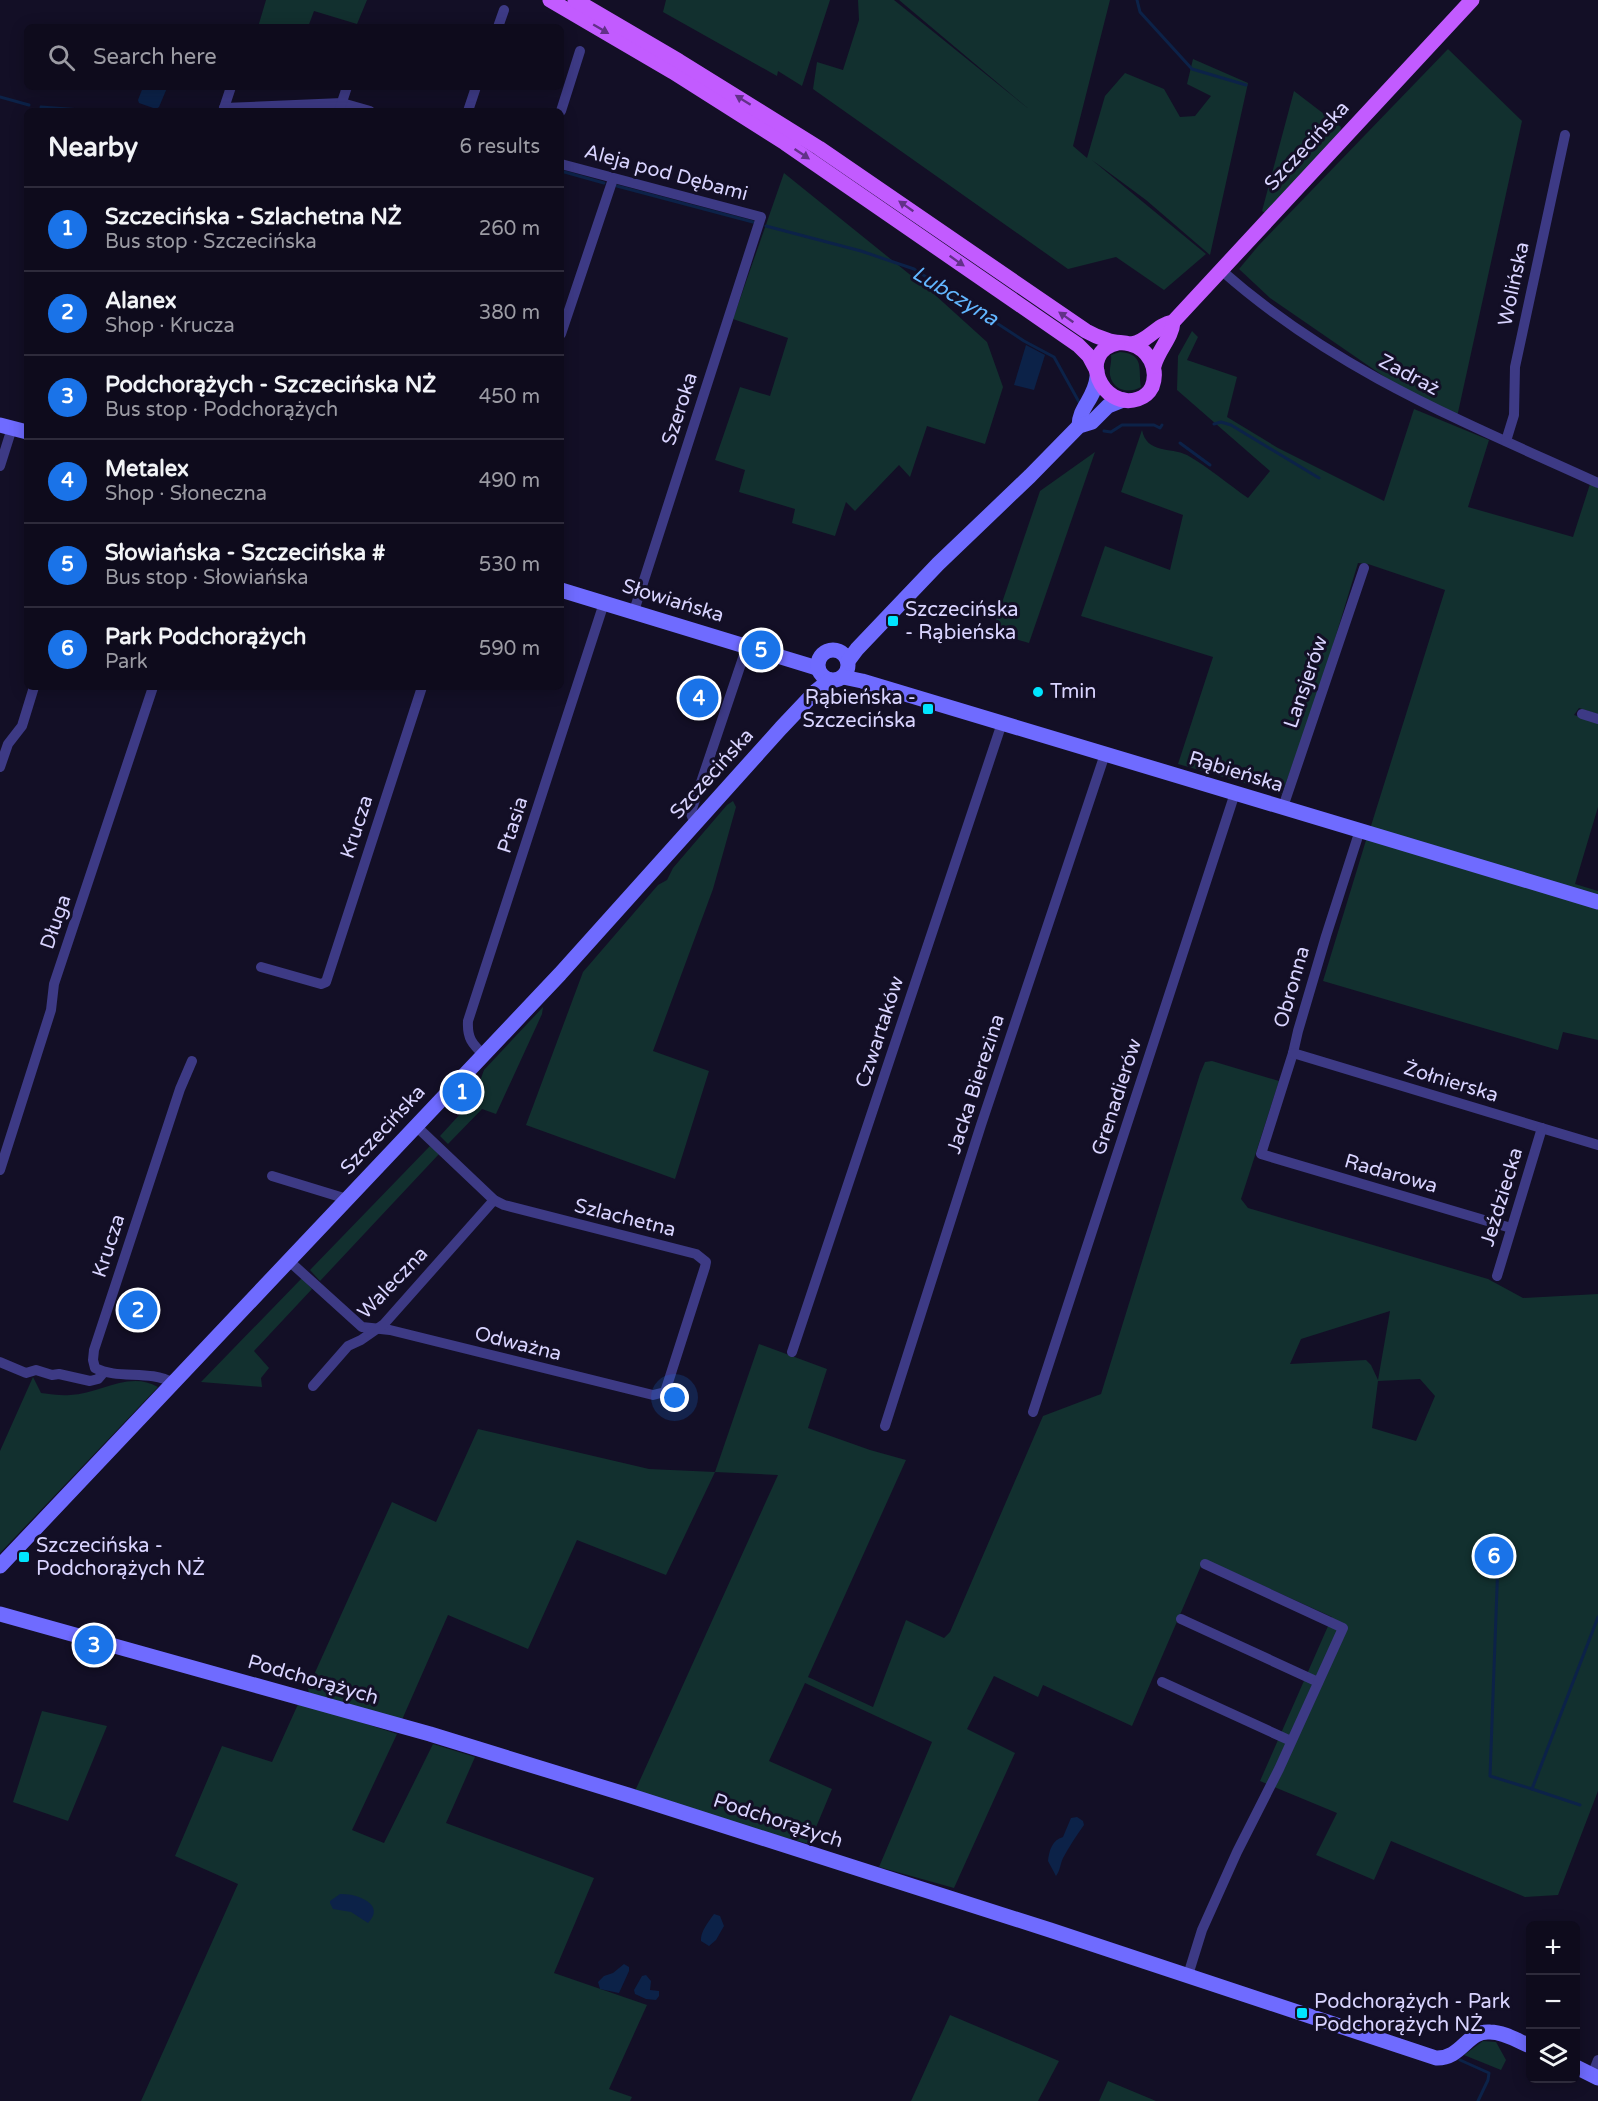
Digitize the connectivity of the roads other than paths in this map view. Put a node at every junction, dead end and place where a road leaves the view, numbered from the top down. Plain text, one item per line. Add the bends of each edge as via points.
1 (550, 0) edge
2 (575, 0) edge
3 (1472, 0) edge
4 (504, 10) dead end
5 (499, 24) edge
6 (580, 51) dead end
7 (230, 90) edge
8 (346, 90) edge
9 (475, 90) edge
10 (340, 107) edge
11 (223, 108) edge
12 (282, 108) edge
13 (469, 108) edge
14 (562, 108) edge
15 (1565, 135) dead end
16 (564, 165) edge
17 (613, 179) junction
18 (761, 217) joint
19 (1221, 270) junction
20 (1173, 322) junction
21 (564, 325) edge
22 (1125, 343) junction
23 (1154, 366) junction
24 (1097, 374) junction
25 (1123, 400) junction
26 (1079, 426) junction
27 (18, 429) edge
28 (1506, 441) junction
29 (0, 466) edge
30 (1598, 482) edge
31 (1364, 568) dead end
32 (564, 591) edge
33 (604, 603) junction
34 (634, 611) junction
35 (747, 645) junction
36 (833, 666) junction
37 (33, 690) edge
38 (152, 690) edge
39 (421, 690) edge
40 (1582, 714) dead end
41 (1598, 719) edge
42 (1002, 723) junction
43 (1105, 754) junction
44 (0, 767) edge
45 (1235, 793) junction
46 (1283, 807) junction
47 (695, 824) junction
48 (1359, 830) junction
49 (1598, 903) edge
50 (261, 967) dead end
51 (1293, 1053) junction
52 (484, 1054) junction
53 (192, 1062) dead end
54 (416, 1126) junction
55 (1542, 1128) junction
56 (1598, 1145) edge
57 (1261, 1154) joint
58 (0, 1170) edge
59 (272, 1176) dead end
60 (346, 1200) junction
61 (494, 1200) junction
62 (1511, 1228) junction
63 (289, 1261) junction
64 (1497, 1276) dead end
65 (373, 1329) junction
66 (792, 1352) dead end
67 (0, 1362) edge
68 (104, 1372) junction
69 (173, 1383) junction
70 (313, 1386) dead end
71 (653, 1395) joint
72 (1033, 1412) dead end
73 (885, 1426) dead end
74 (1205, 1564) dead end
75 (0, 1566) edge
76 (0, 1614) edge
77 (1181, 1619) dead end
78 (1162, 1682) dead end
79 (1318, 1682) junction
80 (1291, 1741) junction
81 (1188, 1975) junction
82 (1526, 2044) edge
83 (1598, 2060) edge
84 (1580, 2069) edge
85 (1595, 2076) edge

1 -> 24 main road via 729,107 840,180 1078,345 1089,356
22 -> 2 main road via 1107,341 1086,331 819,148
3 - 19 main road, Szczecińska
4 - 5 street
6 - 14 street
7 - 11 street
8 - 10 street
9 - 13 street
10 - 12 street
15 - 28 street, Wolińska via 1515,367 1514,416
16 - 17 street, Aleja pod Dębami
17 - 18 street, Aleja pod Dębami
17 - 21 street
18 - 34 street, Szeroka
19 - 20 main road, Szczecińska
19 - 28 street, Zadraż via 1263,306 1341,358 1430,407
20 - 22 main road, Szczecińska via 1161,326 1143,341
20 - 23 main road, Szczecińska via 1172,334
22 - 23 main road via 1146,354
22 - 24 main road via 1101,351
23 - 25 main road via 1149,392 1135,400
24 - 25 main road via 1111,394
24 - 26 street, Szczecińska via 1094,394 1080,413
25 - 26 street, Szczecińska via 1108,406 1092,422
26 - 36 street, Szczecińska
27 - 29 street
28 - 30 street, Zadraż
31 - 46 street, Lansjerów
32 - 33 street, Słowiańska
33 - 34 street, Słowiańska
33 - 52 street, Ptasia via 468,1021 471,1044
34 - 35 street, Słowiańska
35 - 36 street, Słowiańska
35 - 47 street via 692,809
36 - 42 street, Rąbieńska via 862,681
36 - 47 street, Szczecińska via 816,692
37 - 44 street via 22,726 8,744
38 - 58 street, Długa via 54,984 51,1010
39 - 50 street, Krucza via 326,982 321,984
40 - 41 street
42 - 43 street, Rąbieńska
42 - 66 street, Czwartaków
43 - 45 street, Rąbieńska
43 - 73 street, Jacka Bierezina
45 - 46 street, Rąbieńska
45 - 72 street, Grenadierów
46 - 48 street, Rąbieńska
47 - 52 street, Szczecińska
48 - 49 street, Rąbieńska
48 - 51 street, Obronna
51 - 55 street, Żołnierska
51 - 57 street, Obronna
52 - 54 street, Szczecińska
53 - 68 street, Krucza via 94,1350 95,1368
54 - 60 street, Szczecińska
54 - 61 street, Szlachetna
55 - 56 street, Żołnierska
55 - 62 street, Jeździecka
57 - 62 street, Radarowa
59 - 60 street
60 - 63 street, Szczecińska
61 - 65 street, Waleczna via 384,1324
61 - 71 street, Szlachetna via 696,1254 706,1262 665,1392
62 - 64 street, Jeździecka
63 - 65 street via 357,1323
63 - 69 street, Szczecińska
65 - 70 street, Waleczna via 348,1346
65 - 71 street, Odważna
67 - 68 street via 26,1373 36,1370 90,1381
68 - 69 street via 156,1377
69 - 75 street, Szczecińska
74 - 79 street via 1343,1628
76 - 81 street, Podchorążych via 441,1738
77 - 79 street
78 - 80 street
79 - 80 street
80 - 81 street via 1202,1930
81 - 82 street, Podchorążych via 1436,2058 1449,2057 1484,2032
83 - 85 street
84 - 85 street

